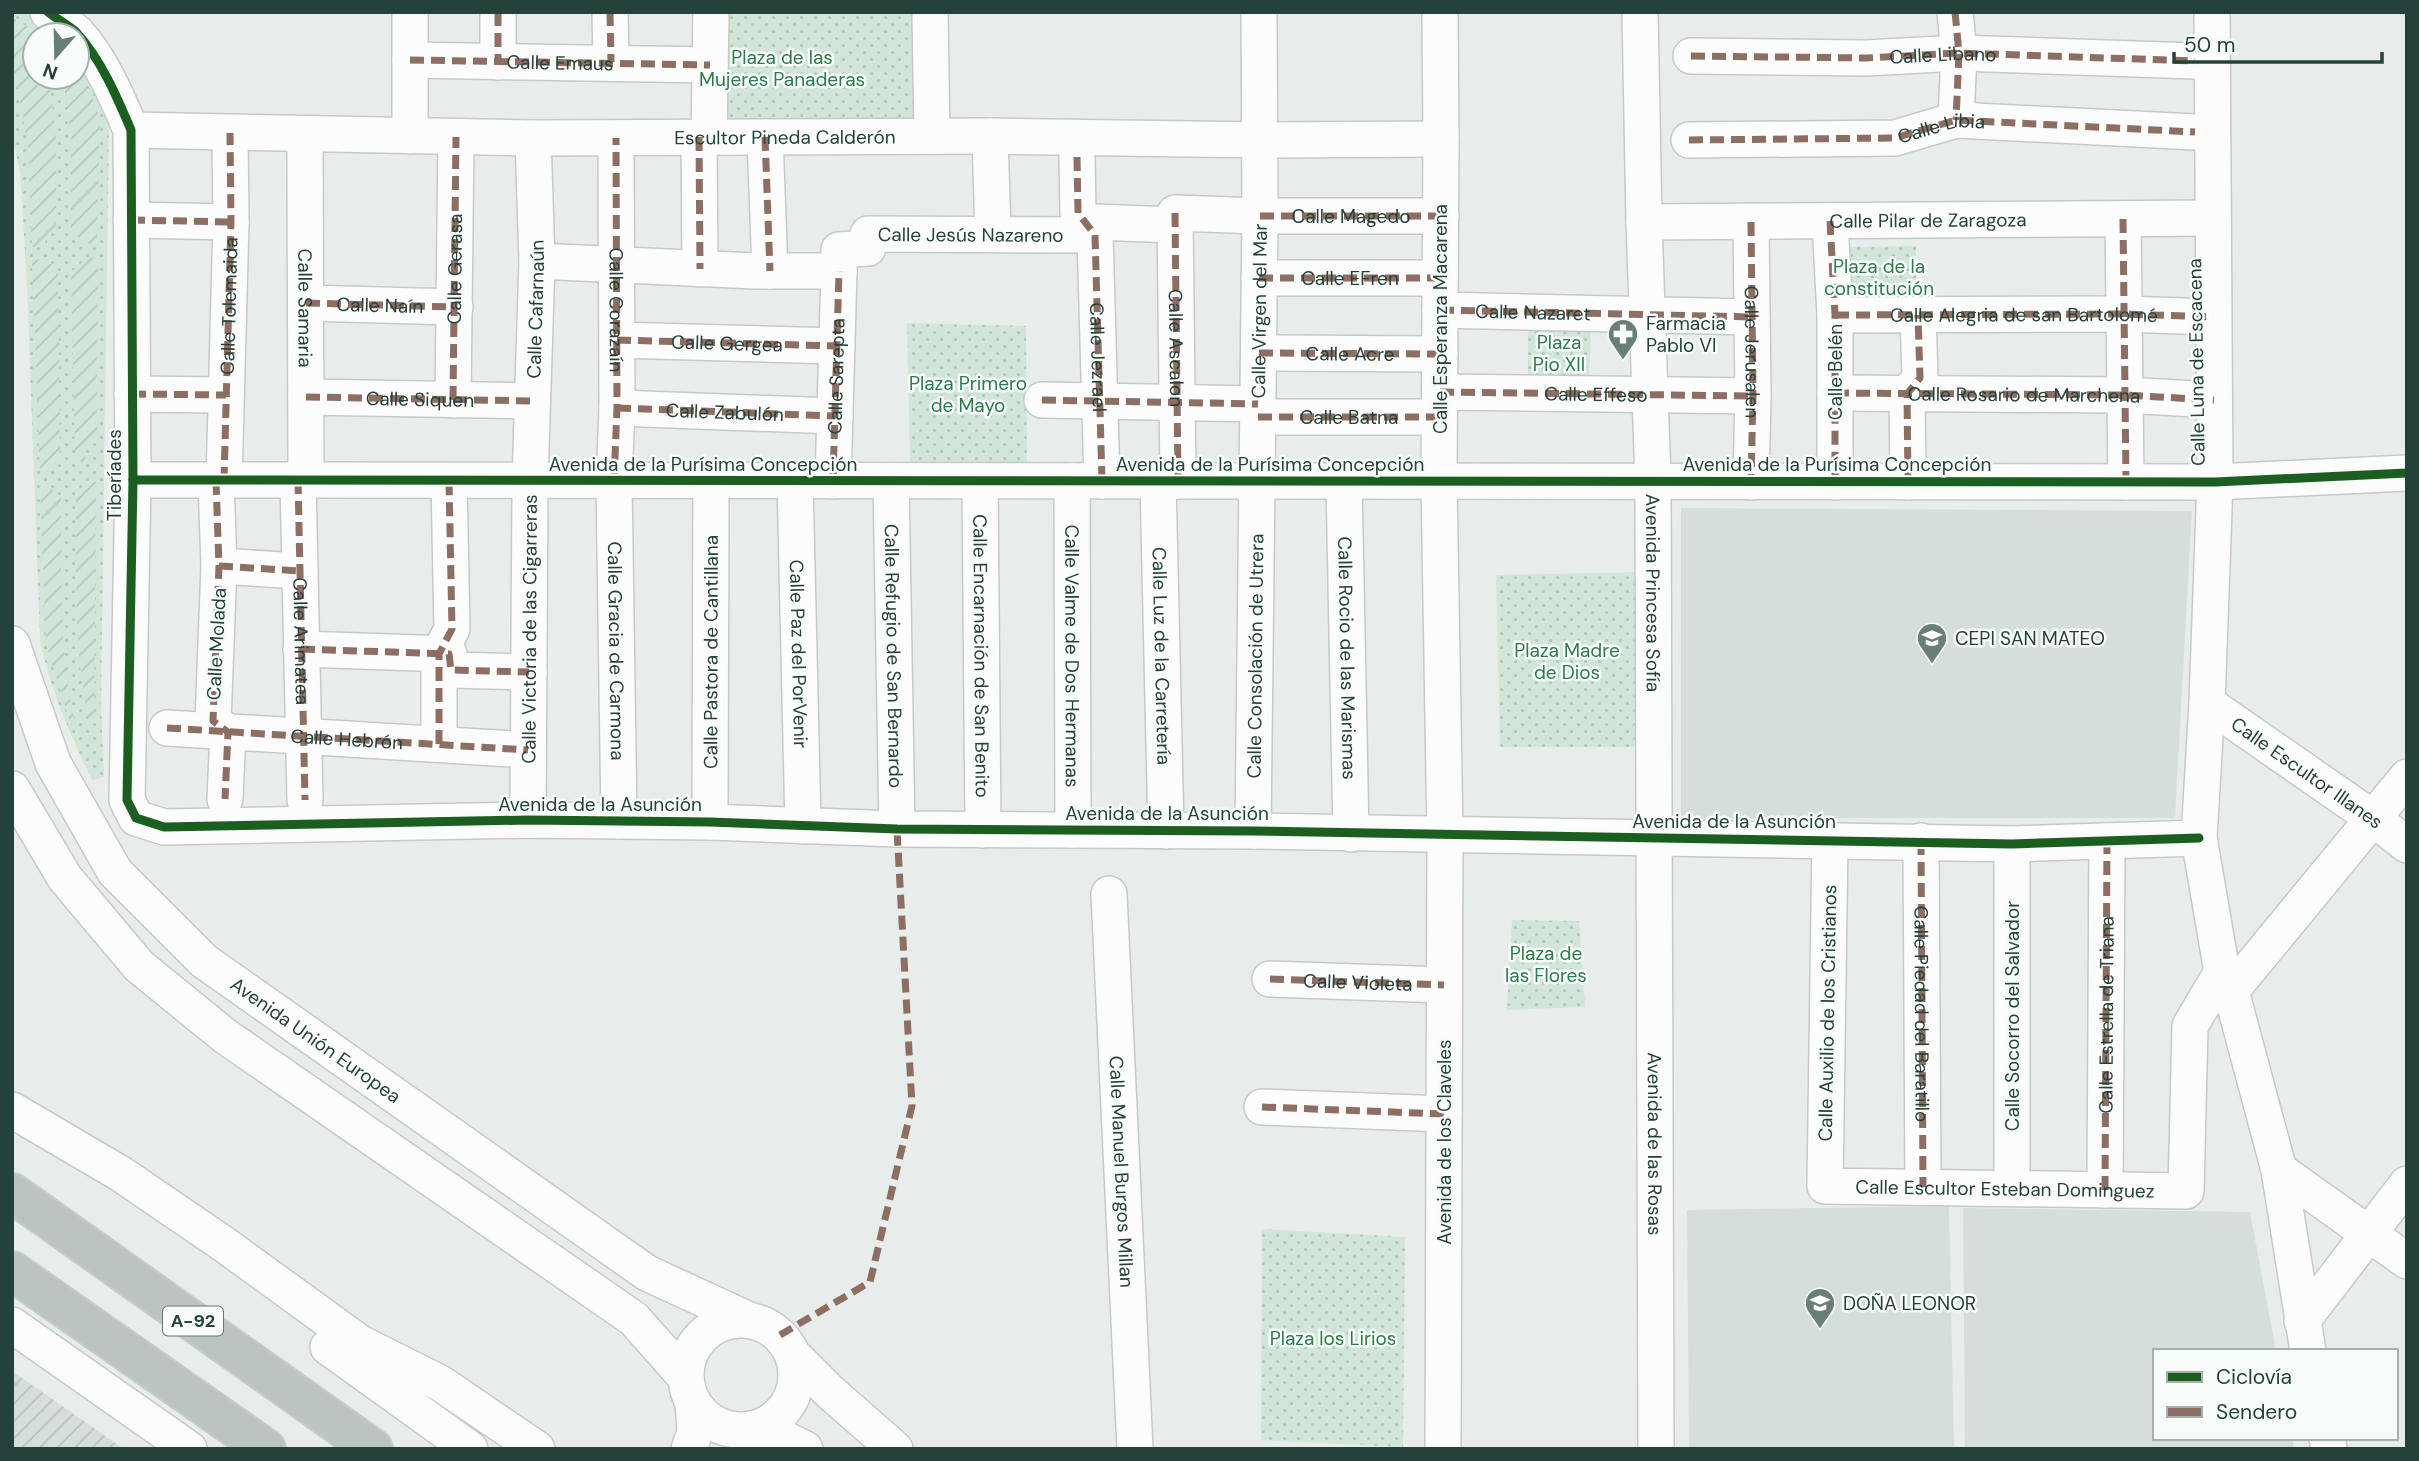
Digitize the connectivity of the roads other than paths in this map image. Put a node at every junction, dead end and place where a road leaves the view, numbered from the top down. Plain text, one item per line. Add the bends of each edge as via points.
1 (48, 12) edge
2 (410, 12) edge
3 (498, 12) edge
4 (610, 12) edge
5 (711, 12) edge
6 (930, 12) edge
7 (1259, 12) edge
8 (1440, 12) edge
9 (1640, 12) edge
10 (1955, 12) edge
11 (2212, 12) edge
12 (1959, 53) junction
13 (1691, 56) dead end
14 (410, 60) junction
15 (2195, 61) dead end
16 (498, 62) junction
17 (611, 62) junction
18 (710, 65) junction
19 (1956, 120) junction
20 (131, 130) junction
21 (2195, 132) dead end
22 (230, 133) junction
23 (305, 135) junction
24 (410, 136) junction
25 (932, 136) junction
26 (990, 136) junction
27 (456, 137) junction
28 (704, 137) junction
29 (765, 137) junction
30 (533, 138) junction
31 (617, 138) junction
32 (1441, 139) junction
33 (1261, 140) junction
34 (1689, 140) dead end
35 (1077, 157) dead end
36 (1260, 216) junction
37 (1441, 216) junction
38 (2212, 218) junction
39 (1175, 219) junction
40 (2123, 219) junction
41 (131, 220) junction
42 (1830, 221) junction
43 (231, 222) junction
44 (1644, 222) junction
45 (1751, 222) junction
46 (993, 233) junction
47 (1095, 235) junction
48 (537, 261) junction
49 (617, 265) junction
50 (700, 268) junction
51 (770, 271) junction
52 (839, 271) junction
53 (1259, 278) junction
54 (1440, 294) junction
55 (306, 303) junction
56 (455, 307) junction
57 (2123, 314) junction
58 (1647, 315) junction
59 (1835, 315) junction
60 (1918, 315) junction
61 (1752, 317) junction
62 (2213, 317) junction
63 (617, 340) junction
64 (837, 346) junction
65 (1259, 353) junction
66 (1440, 354) junction
67 (1835, 393) junction
68 (132, 394) junction
69 (1650, 394) junction
70 (1907, 394) junction
71 (226, 395) junction
72 (2124, 395) junction
73 (1753, 396) junction
74 (306, 397) junction
75 (453, 400) junction
76 (1042, 400) dead end
77 (2214, 400) junction
78 (532, 401) junction
79 (1100, 401) junction
80 (1176, 402) junction
81 (1439, 405) junction
82 (617, 408) junction
83 (1258, 410) junction
84 (835, 416) junction
85 (2407, 473) edge
86 (132, 480) junction
87 (220, 481) junction
88 (302, 481) junction
89 (449, 481) junction
90 (530, 481) junction
91 (614, 481) junction
92 (711, 481) junction
93 (795, 481) junction
94 (833, 481) junction
95 (891, 481) junction
96 (980, 481) junction
97 (1087, 481) junction
98 (1168, 481) junction
99 (1257, 481) junction
100 (1344, 481) junction
101 (1439, 481) junction
102 (1653, 481) junction
103 (1751, 482) junction
104 (1835, 482) junction
105 (1908, 482) junction
106 (2126, 482) junction
107 (2215, 482) junction
108 (219, 566) junction
109 (300, 571) junction
110 (12, 643) edge
111 (301, 649) junction
112 (439, 654) junction
113 (529, 672) junction
114 (2207, 703) junction
115 (167, 728) dead end
116 (228, 732) junction
117 (305, 736) junction
118 (439, 744) junction
119 (528, 750) junction
120 (2407, 777) edge
121 (12, 789) edge
122 (225, 799) dead end
123 (305, 800) dead end
124 (136, 818) joint
125 (2374, 819) junction
126 (528, 820) junction
127 (619, 821) junction
128 (710, 822) junction
129 (803, 826) junction
130 (897, 829) junction
131 (984, 830) junction
132 (1073, 830) junction
133 (1166, 831) junction
134 (1253, 831) junction
135 (1351, 834) junction
136 (1445, 835) junction
137 (1654, 838) junction
138 (2199, 838) junction
139 (1830, 839) junction
140 (1921, 841) junction
141 (2106, 841) junction
142 (2012, 844) junction
143 (2407, 845) edge
144 (1109, 894) dead end
145 (1270, 979) dead end
146 (2227, 982) junction
147 (1444, 985) junction
148 (1262, 1107) dead end
149 (12, 1110) edge
150 (1444, 1114) junction
151 (12, 1119) edge
152 (2279, 1170) junction
153 (2407, 1184) edge
154 (1825, 1186) joint
155 (1923, 1187) junction
156 (2012, 1188) junction
157 (2105, 1189) junction
158 (12, 1193) edge
159 (2370, 1233) junction
160 (2407, 1261) edge
161 (12, 1271) edge
162 (749, 1320) junction
163 (12, 1325) edge
164 (2305, 1336) edge
165 (793, 1355) junction
166 (690, 1390) junction
167 (134, 1410) junction
168 (735, 1436) edge
169 (143, 1449) edge
170 (188, 1449) edge
171 (266, 1449) edge
172 (373, 1449) edge
173 (470, 1449) edge
174 (537, 1449) edge
175 (689, 1449) edge
176 (805, 1449) edge
177 (895, 1449) edge
178 (1135, 1449) edge
179 (1443, 1449) edge
180 (1656, 1449) edge

1 - 20 street via 75,32 99,65
2 - 14 street
3 - 16 street
4 - 17 street
5 - 18 street
6 - 25 street
7 - 33 street, Calle Virgen del Mar
8 - 32 street, Calle Esperanza Macarena
9 - 44 street, Avenida Princesa Sofía
10 - 12 street
11 - 38 street, Calle Luna de Escacena
12 - 13 street, Calle Libano via 1866,58
12 - 15 street, Calle Libano
12 - 19 street
14 - 16 street, Calle Emaus
14 - 24 street
16 - 17 street, Calle Emaus
17 - 18 street, Calle Emaus
18 - 28 street
19 - 21 street, Calle Libia
19 - 34 street, Calle Libia via 1895,138
20 - 22 street, Escultor Pineda Calderón
20 - 41 street, Tiberíades
22 - 23 street, Escultor Pineda Calderón
22 - 43 street, Calle Tolemaida
23 - 24 street, Escultor Pineda Calderón
23 - 55 street, Calle Samaria
24 - 27 street, Escultor Pineda Calderón
25 - 26 street, Escultor Pineda Calderón
25 - 29 street, Escultor Pineda Calderón
26 - 33 street, Escultor Pineda Calderón
26 - 46 street
27 - 30 street, Escultor Pineda Calderón
27 - 56 street, Calle Gerasa
28 - 29 street, Escultor Pineda Calderón
28 - 31 street, Escultor Pineda Calderón
28 - 50 street
29 - 51 street
30 - 31 street, Escultor Pineda Calderón
30 - 48 street, Calle Cafarnaún
31 - 49 street, Calle Corazaín
32 - 33 street, Escultor Pineda Calderón
32 - 37 street, Calle Esperanza Macarena
33 - 36 street, Calle Virgen del Mar
35 - 47 street via 1078,213
36 - 37 street, Calle Magedo
36 - 39 street
36 - 53 street, Calle Virgen del Mar
37 - 54 street, Calle Esperanza Macarena
38 - 40 street, Calle Pilar de Zaragoza
38 - 62 street, Calle Luna de Escacena
39 - 47 street via 1095,222
39 - 80 street, Calle Ascalon
40 - 42 street, Calle Pilar de Zaragoza
40 - 57 street
41 - 43 street
41 - 68 street, Tiberíades
42 - 45 street, Calle Pilar de Zaragoza
42 - 59 street, Calle Belén
43 - 71 street, Calle Tolemaida
44 - 45 street, Calle Pilar de Zaragoza
44 - 58 street, Avenida Princesa Sofía
45 - 61 street, Calle Jerusalen
46 - 47 street, Calle Jesús Nazareno
46 - 52 street, Calle Jesús Nazareno via 868,233 868,248 839,250
47 - 79 street, Calle Jezrael
48 - 49 street
48 - 78 street, Calle Cafarnaún
49 - 50 street
49 - 63 street, Calle Corazaín
50 - 51 street
51 - 52 street
52 - 64 street, Calle Sarepta
53 - 54 street, Calle EFren
53 - 65 street, Calle Virgen del Mar
54 - 58 street, Calle Nazaret
54 - 66 street, Calle Esperanza Macarena
55 - 56 street, Calle Naín
55 - 74 street, Calle Samaria
56 - 75 street, Calle Gerasa
57 - 60 street, Calle Alegria de san Bartolomé
57 - 62 street, Calle Alegria de san Bartolomé
57 - 72 street
58 - 61 street, Calle Nazaret
58 - 69 street, Avenida Princesa Sofía
59 - 60 street, Calle Alegria de san Bartolomé
59 - 67 street, Calle Belén
60 - 70 street via 1920,378
61 - 73 street, Calle Jerusalen
62 - 77 street, Calle Luna de Escacena
63 - 64 street, Calle Gergea
63 - 82 street, Calle Corazaín
64 - 84 street, Calle Sarepta
65 - 66 street, Calle Acre
65 - 83 street, Calle Virgen del Mar
66 - 81 street, Calle Esperanza Macarena
67 - 70 street, Calle Rosario de Marchena
67 - 104 street, Calle Belén
68 - 71 street
68 - 86 street, Tiberíades
69 - 73 street, Calle Effeso
69 - 81 street, Calle Effeso
69 - 102 street, Avenida Princesa Sofía
70 - 72 street, Calle Rosario de Marchena
70 - 105 street
71 - 87 street, Calle Tolemaida
72 - 77 street, Calle Rosario de Marchena
72 - 106 street
73 - 103 street, Calle Jerusalen
74 - 75 street, Calle Siquen
74 - 88 street, Calle Samaria
75 - 78 street, Calle Siquen
76 - 79 street, Calle Batna
77 - 107 street, Calle Luna de Escacena
78 - 90 street, Calle Cafarnaún
79 - 80 street, Calle Batna
79 - 97 street, Calle Jezrael
80 - 83 street, Calle Batna
80 - 98 street, Calle Ascalon
81 - 83 street, Calle Batna
81 - 101 street, Calle Esperanza Macarena
82 - 84 street, Calle Zabulón
82 - 91 street, Calle Corazaín
83 - 99 street, Calle Virgen del Mar
84 - 94 street, Calle Sarepta
85 - 107 street, Avenida de la Purísima Concepción
86 - 87 street, Avenida de la Purísima Concepción
86 - 124 street, Tiberíades via 127,800
87 - 88 street, Avenida de la Purísima Concepción
87 - 108 street, Calle Molada
88 - 89 street, Avenida de la Purísima Concepción
88 - 109 street, Calle Arimatea
89 - 90 street, Avenida de la Purísima Concepción
89 - 112 street via 452,629
90 - 91 street, Avenida de la Purísima Concepción
90 - 113 street, Calle Victoria de las Cigarreras
91 - 92 street, Avenida de la Purísima Concepción
91 - 127 street, Calle Gracia de Carmona
92 - 93 street, Avenida de la Purísima Concepción
92 - 128 street, Calle Pastora de Cantillana
93 - 94 street, Avenida de la Purísima Concepción
93 - 129 street, Calle Paz del PorVenir
94 - 95 street, Avenida de la Purísima Concepción
95 - 96 street, Avenida de la Purísima Concepción
95 - 130 street, Calle Refugio de San Bernardo
96 - 97 street, Avenida de la Purísima Concepción
96 - 131 street, Calle Encarnación de San Benito
97 - 98 street, Avenida de la Purísima Concepción
97 - 132 street, Calle Valme de Dos Hermanas
98 - 99 street, Avenida de la Purísima Concepción
98 - 133 street, Calle Luz de la Carretería
99 - 100 street, Avenida de la Purísima Concepción
99 - 134 street, Calle Consolación de Utrera
100 - 101 street, Avenida de la Purísima Concepción
100 - 135 street, Calle Rocio de las Marismas
101 - 102 street, Avenida de la Purísima Concepción
101 - 136 street, Calle Esperanza Macarena
102 - 103 street, Avenida de la Purísima Concepción
102 - 137 street, Avenida Princesa Sofía
103 - 104 street, Avenida de la Purísima Concepción
104 - 105 street, Avenida de la Purísima Concepción
105 - 106 street, Avenida de la Purísima Concepción
106 - 107 street, Avenida de la Purísima Concepción
107 - 114 street, Calle Luna de Escacena
108 - 109 street
108 - 116 street, Calle Molada via 212,721
109 - 111 street, Calle Arimatea
110 - 162 street, Avenida Unión Europea via 53,763 115,872 204,961 647,1273
111 - 112 street
111 - 117 street, Calle Arimatea
112 - 113 street via 449,654 451,670
112 - 118 street
113 - 119 street, Calle Victoria de las Cigarreras
114 - 125 street, Calle Escultor Illanes
114 - 138 street, Calle Luna de Escacena
115 - 116 street, Calle Hebrón
116 - 117 street, Calle Hebrón
116 - 122 street
117 - 118 street, Calle Hebrón
117 - 123 street, Calle Arimatea
118 - 119 street, Calle Hebrón
119 - 126 street, Calle Victoria de las Cigarreras
120 - 125 street
121 - 166 street via 65,878 139,966 225,1036 634,1319
124 - 126 street, Avenida de la Asunción via 164,827
125 - 143 street, Calle Escultor Illanes
125 - 146 street
126 - 127 street, Avenida de la Asunción
127 - 128 street, Avenida de la Asunción
128 - 129 street, Avenida de la Asunción
129 - 130 street, Avenida de la Asunción
130 - 131 street, Avenida de la Asunción
131 - 132 street, Avenida de la Asunción
132 - 133 street, Avenida de la Asunción
133 - 134 street, Avenida de la Asunción
134 - 135 street, Avenida de la Asunción
135 - 136 street, Avenida de la Asunción
136 - 137 street, Avenida de la Asunción
136 - 147 street, Avenida de los Claveles
137 - 139 street, Avenida de la Asunción
137 - 180 street, Avenida de las Rosas
138 - 141 street, Avenida de la Asunción
138 - 146 street, Calle Luna de Escacena
139 - 140 street, Avenida de la Asunción
139 - 154 street, Calle Auxilio de los Cristianos
140 - 142 street, Avenida de la Asunción
140 - 155 street, Calle Piedad del Baratillo
141 - 142 street, Avenida de la Asunción
141 - 157 street, Calle Estrella de Triana
142 - 156 street, Calle Socorro del Salvador
144 - 178 street, Calle Manuel Burgos Millan
145 - 147 street, Calle Violeta
146 - 152 street, Calle Luna de Escacena
146 - 157 street, Calle Escultor Esteban Dominguez via 2190,1026 2186,1191
147 - 150 street, Avenida de los Claveles
148 - 150 street
149 - 174 street via 121,1174 360,1343 440,1383
150 - 179 street, Avenida de los Claveles
151 - 173 street
152 - 159 street
152 - 164 street, Calle Luna de Escacena
153 - 159 street
154 - 155 street, Calle Escultor Esteban Dominguez
155 - 156 street, Calle Escultor Esteban Dominguez
156 - 157 street, Calle Escultor Esteban Dominguez
158 - 172 highway, A-92
159 - 160 street
159 - 164 street
161 - 171 highway
162 - 165 street via 780,1335
162 - 166 street via 725,1322 703,1335 690,1354
163 - 167 street
165 - 168 street via 796,1382 789,1403 773,1420
165 - 177 street
166 - 168 street via 711,1420
166 - 175 street via 695,1432
167 - 169 street
167 - 170 street
168 - 176 street via 781,1437

